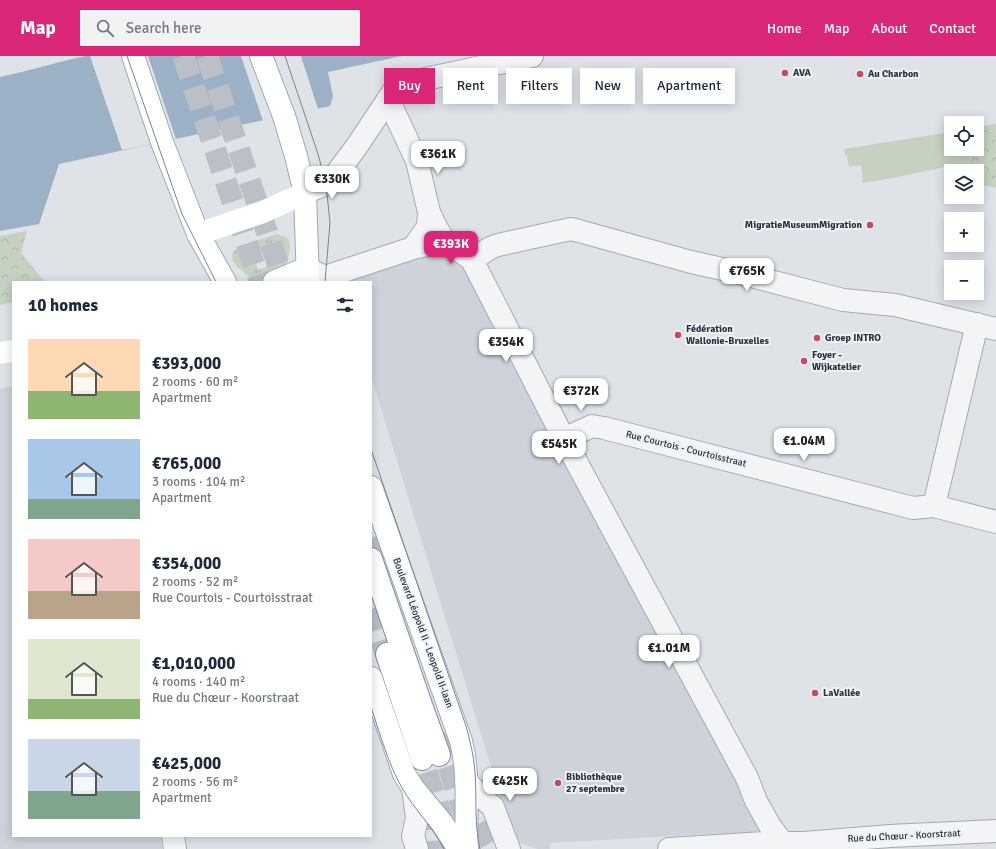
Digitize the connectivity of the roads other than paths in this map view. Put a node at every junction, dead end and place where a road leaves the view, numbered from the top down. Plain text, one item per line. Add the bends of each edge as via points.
1 (133, 56) edge
2 (261, 56) edge
3 (532, 56) edge
4 (435, 77) edge
5 (385, 104) edge
6 (390, 104) edge
7 (306, 193) junction
8 (429, 212) junction
9 (198, 234) junction
10 (448, 244) junction
11 (413, 248) junction
12 (472, 260) junction
13 (306, 277) edge
14 (224, 281) edge
15 (280, 281) edge
16 (986, 326) edge
17 (12, 351) edge
18 (0, 353) edge
19 (564, 439) junction
20 (372, 490) edge
21 (934, 506) junction
22 (996, 522) edge
23 (372, 562) tunnel mouth
24 (372, 609) edge
25 (372, 681) tunnel mouth
26 (466, 781) junction
27 (413, 788) junction
28 (996, 831) edge
29 (173, 837) edge
30 (785, 846) edge
31 (175, 849) edge
32 (417, 849) edge
33 (459, 849) edge
34 (467, 849) edge
35 (509, 849) edge
36 (669, 849) edge

1 - 9 main road via 162,142
2 - 7 main road via 284,116
3 - 4 street
5 - 7 street via 336,174 326,184
6 - 8 street via 417,161
7 - 9 main road via 262,212
7 - 13 main road
8 - 10 street
8 - 11 street via 428,227
9 - 14 main road
10 - 11 street
10 - 12 street via 464,252
11 - 13 street via 325,277
12 - 16 street via 498,245 571,229 579,230 691,262 843,300 896,305
12 - 19 street
13 - 15 main road
16 - 21 street
17 - 18 main road
19 - 21 street, Rue Courtois - Courtoisstraat via 592,426 598,427 913,508
19 - 30 street via 747,778 756,801
20 - 26 main road, Boulevard Léopold II - Leopold II-laan via 461,741
21 - 22 street, Rue Courtois - Courtoisstraat
23 - 24 main road via 421,705 431,757
25 - 27 main road via 404,774
26 - 34 main road, Boulevard Léopold II - Leopold II-laan
26 - 35 street via 493,807
27 - 32 street via 417,818 413,836
27 - 33 main road via 442,823
28 - 30 street, Rue du Chœur - Koorstraat via 890,836
29 - 31 street
30 - 36 street, Rue du Chœur - Koorstraat

